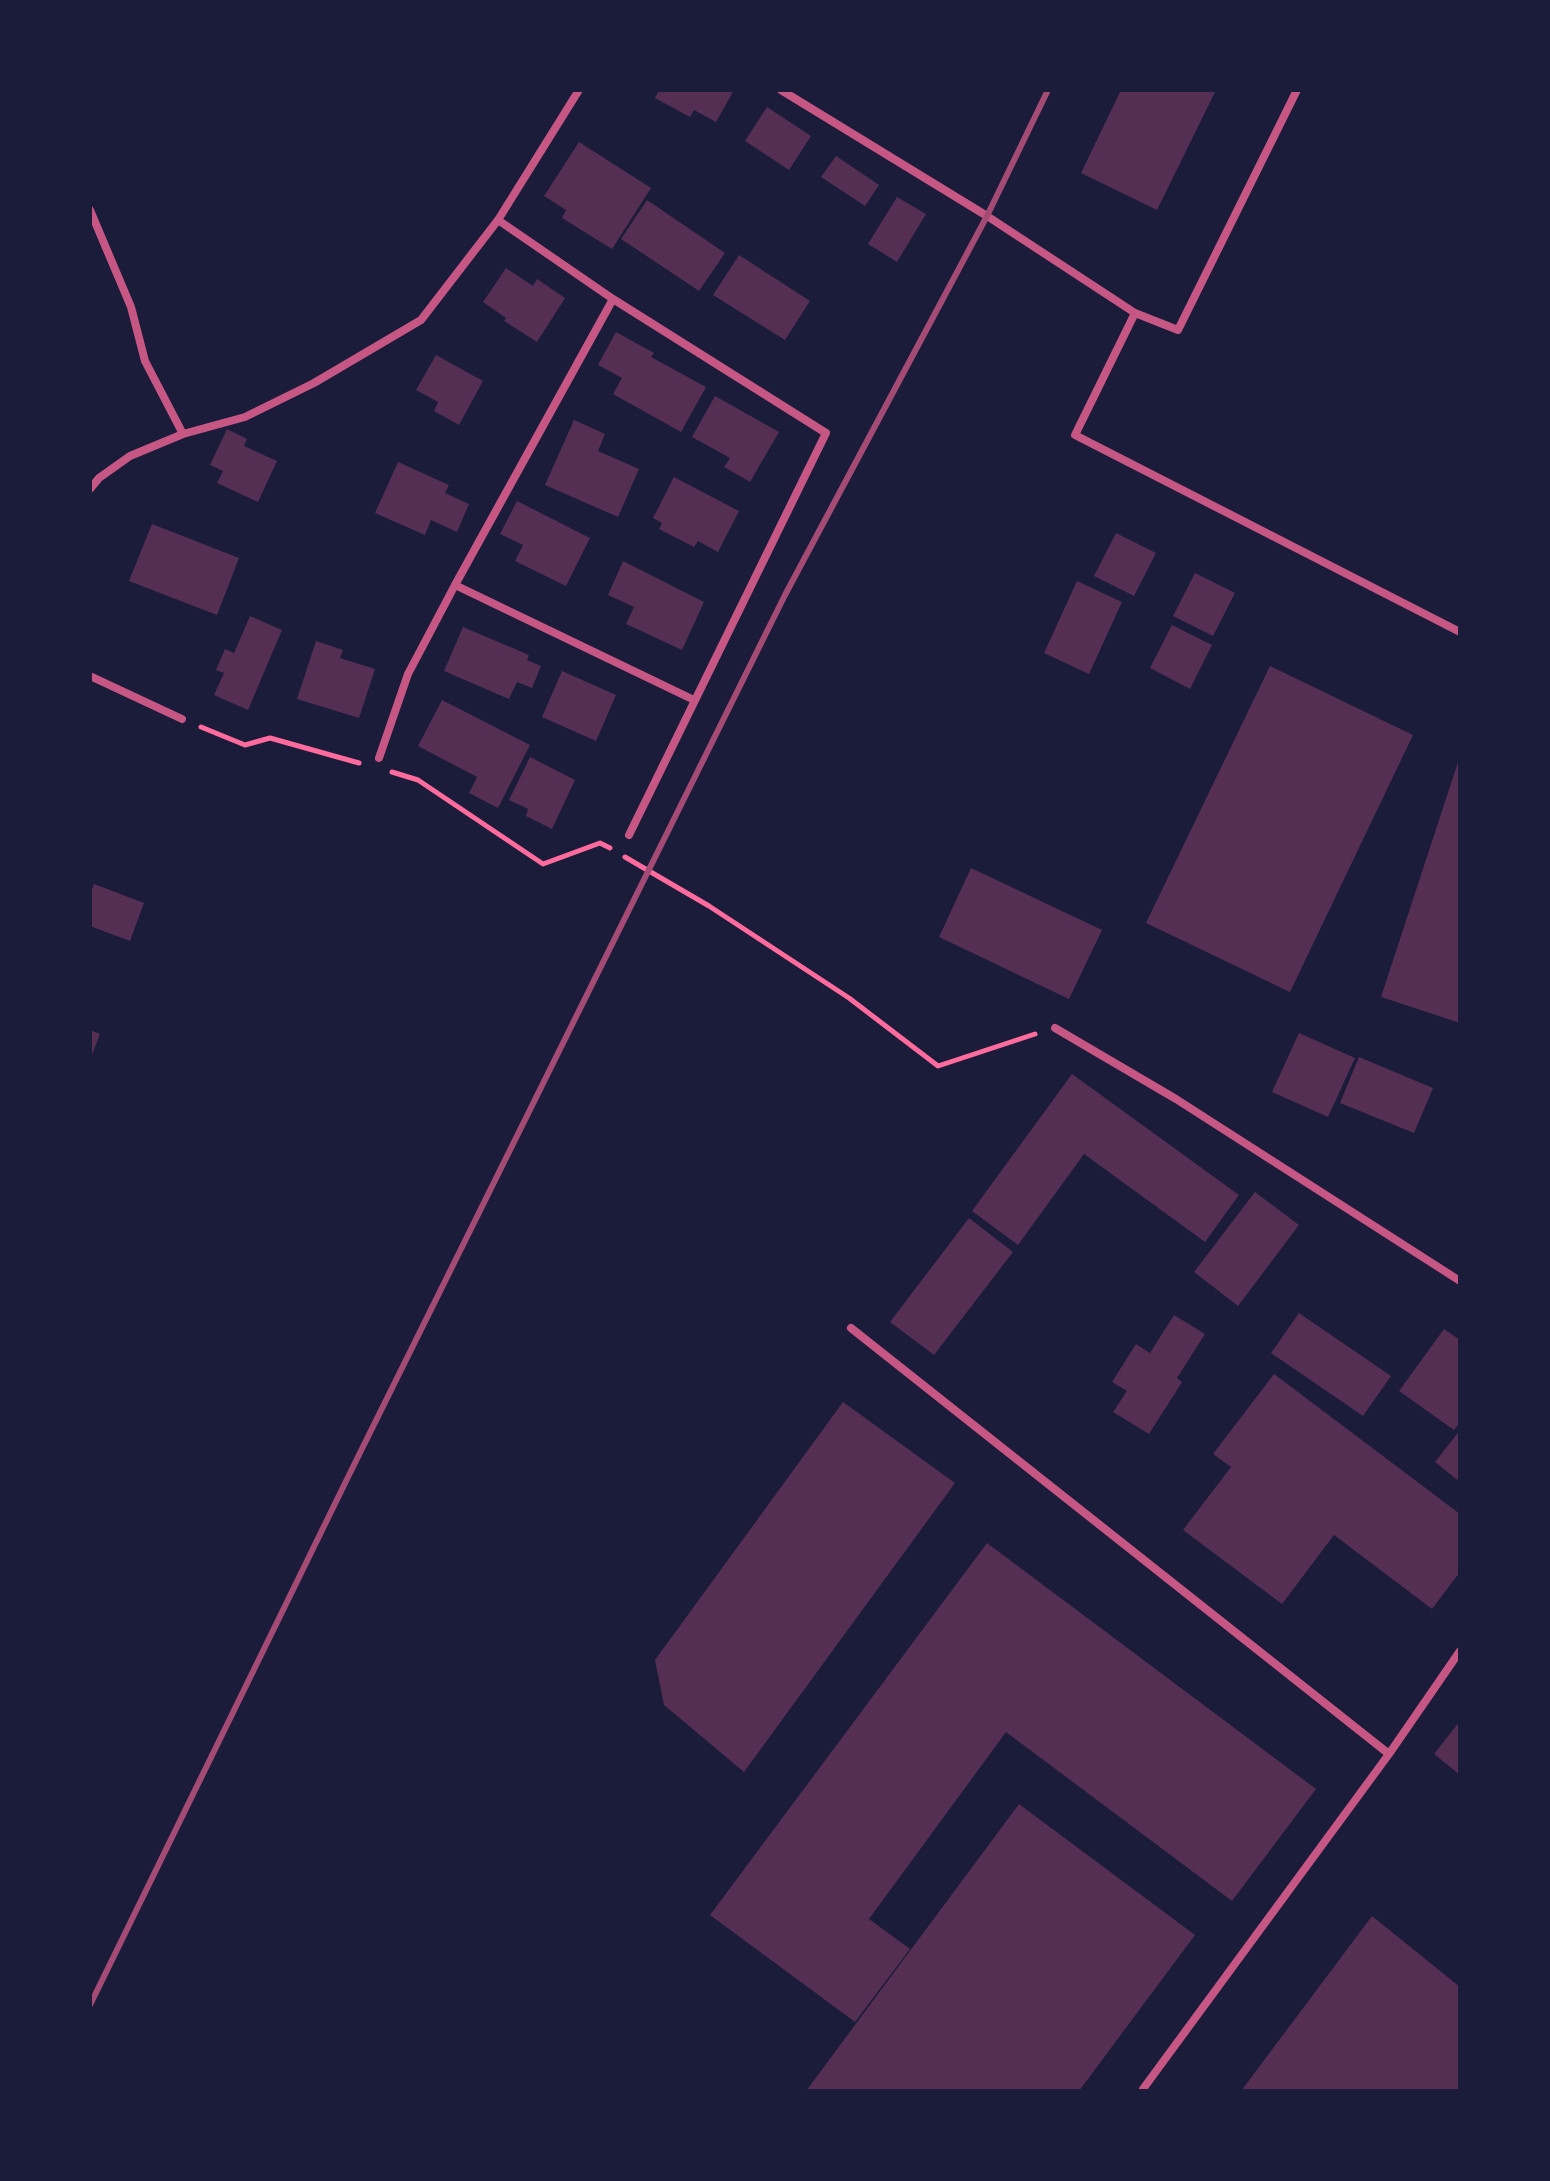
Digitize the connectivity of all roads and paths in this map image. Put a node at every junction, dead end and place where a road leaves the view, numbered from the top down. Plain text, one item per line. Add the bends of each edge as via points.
1 (579, 90) edge
2 (781, 90) edge
3 (1297, 90) edge
4 (90, 210) edge
5 (498, 220) junction
6 (613, 299) junction
7 (1135, 313) junction
8 (183, 434) junction
9 (90, 489) edge
10 (455, 585) junction
11 (1460, 632) edge
12 (90, 676) edge
13 (694, 700) junction
14 (182, 719) joint
15 (379, 758) dead end
16 (374, 767) dead end
17 (388, 771) dead end
18 (629, 835) dead end
19 (1055, 1028) joint
20 (1460, 1281) edge
21 (851, 1328) dead end
22 (1460, 1651) edge
23 (1389, 1754) junction
24 (1143, 2089) edge

1 - 5 street
2 - 7 street
3 - 7 street via 1178,330
4 - 8 street via 131,307 145,361
5 - 6 street
5 - 8 street via 421,320 245,417
6 - 10 street
6 - 13 street via 826,433
7 - 11 street via 1075,435
8 - 9 street via 130,456
10 - 13 street
10 - 15 street via 408,674
12 - 14 street
13 - 18 street
14 - 16 path via 245,745 270,738
17 - 19 path via 418,780 543,864 600,843 837,989 938,1066
19 - 20 street
21 - 23 street
22 - 23 street
23 - 24 street

